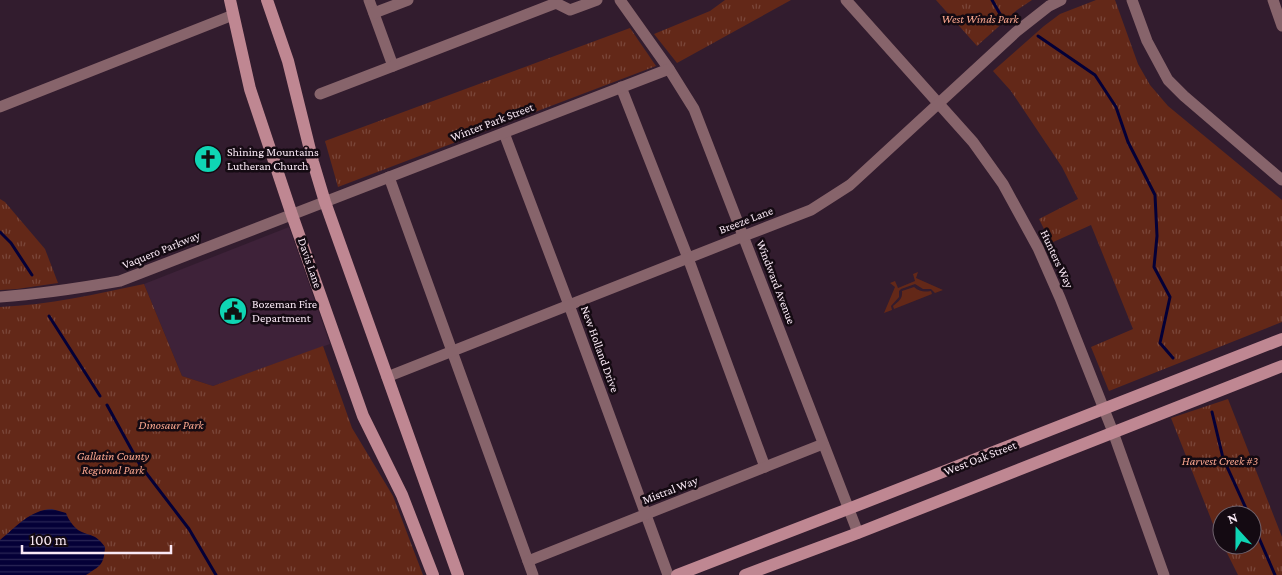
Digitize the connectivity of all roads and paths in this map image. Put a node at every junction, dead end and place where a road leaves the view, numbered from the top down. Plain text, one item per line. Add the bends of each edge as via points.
1 (230, 0) edge
2 (267, 0) edge
3 (369, 0) edge
4 (408, 0) edge
5 (597, 0) edge
6 (620, 0) edge
7 (846, 0) edge
8 (1060, 0) edge
9 (1132, 0) edge
10 (1273, 0) edge
11 (545, 3) edge
12 (374, 13) junction
13 (233, 15) junction
14 (1282, 26) edge
15 (393, 66) junction
16 (669, 69) junction
17 (621, 87) junction
18 (320, 94) dead end
19 (940, 104) junction
20 (0, 107) edge
21 (504, 133) junction
22 (1280, 174) edge
23 (390, 177) junction
24 (325, 202) junction
25 (292, 214) junction
26 (744, 236) junction
27 (688, 258) junction
28 (0, 297) edge
29 (569, 305) junction
30 (1282, 339) edge
31 (452, 352) junction
32 (1282, 366) edge
33 (387, 377) junction
34 (1104, 409) junction
35 (1113, 432) junction
36 (823, 444) junction
37 (765, 467) junction
38 (848, 509) junction
39 (645, 514) junction
40 (858, 533) junction
41 (528, 561) junction
42 (456, 573) edge
43 (433, 575) edge
44 (533, 575) edge
45 (668, 575) edge
46 (677, 575) edge
47 (745, 575) edge
48 (1164, 575) edge

1 - 13 main road, Davis Lane
2 - 24 main road via 288,61
3 - 12 street
4 - 12 street
5 - 11 street via 570,10 556,3
6 - 16 street, Windward Avenue
7 - 19 street, Hunters Way
8 - 19 street, Breeze Lane via 1016,32
9 - 22 street via 1147,41 1168,80
10 - 14 street
11 - 15 street
12 - 15 street
13 - 20 street
13 - 25 main road, Davis Lane via 250,89
15 - 18 street
16 - 17 street, Winter Park Street
16 - 26 street, Windward Avenue via 694,110
17 - 21 street, Winter Park Street
17 - 27 street
19 - 26 street, Breeze Lane via 850,185 811,210
19 - 34 street, Hunters Way via 988,161 1038,248
21 - 23 street, Winter Park Street
21 - 29 street, New Holland Drive
23 - 24 street, Winter Park Street
23 - 31 street
24 - 25 street, Vaquero Parkway
24 - 33 main road
25 - 28 street, Vaquero Parkway via 120,281 64,291
25 - 43 main road, Davis Lane via 364,416 402,495
26 - 27 street, Breeze Lane
26 - 36 street, Windward Avenue
27 - 29 street, Breeze Lane
27 - 37 street
29 - 31 street, Breeze Lane
29 - 39 street, New Holland Drive
30 - 34 main road, West Oak Street
31 - 33 street, Breeze Lane
31 - 41 street
32 - 35 main road, West Oak Street
33 - 42 main road
34 - 35 street, Hunters Way
34 - 38 main road, West Oak Street
35 - 40 main road, West Oak Street
35 - 48 street, Hunters Way
36 - 37 street, Mistral Way
36 - 38 street, Windward Avenue
37 - 39 street, Mistral Way
38 - 40 street, Windward Avenue
38 - 46 main road, West Oak Street
39 - 41 street, Mistral Way
39 - 45 street, New Holland Drive
40 - 47 main road, West Oak Street
41 - 44 street

